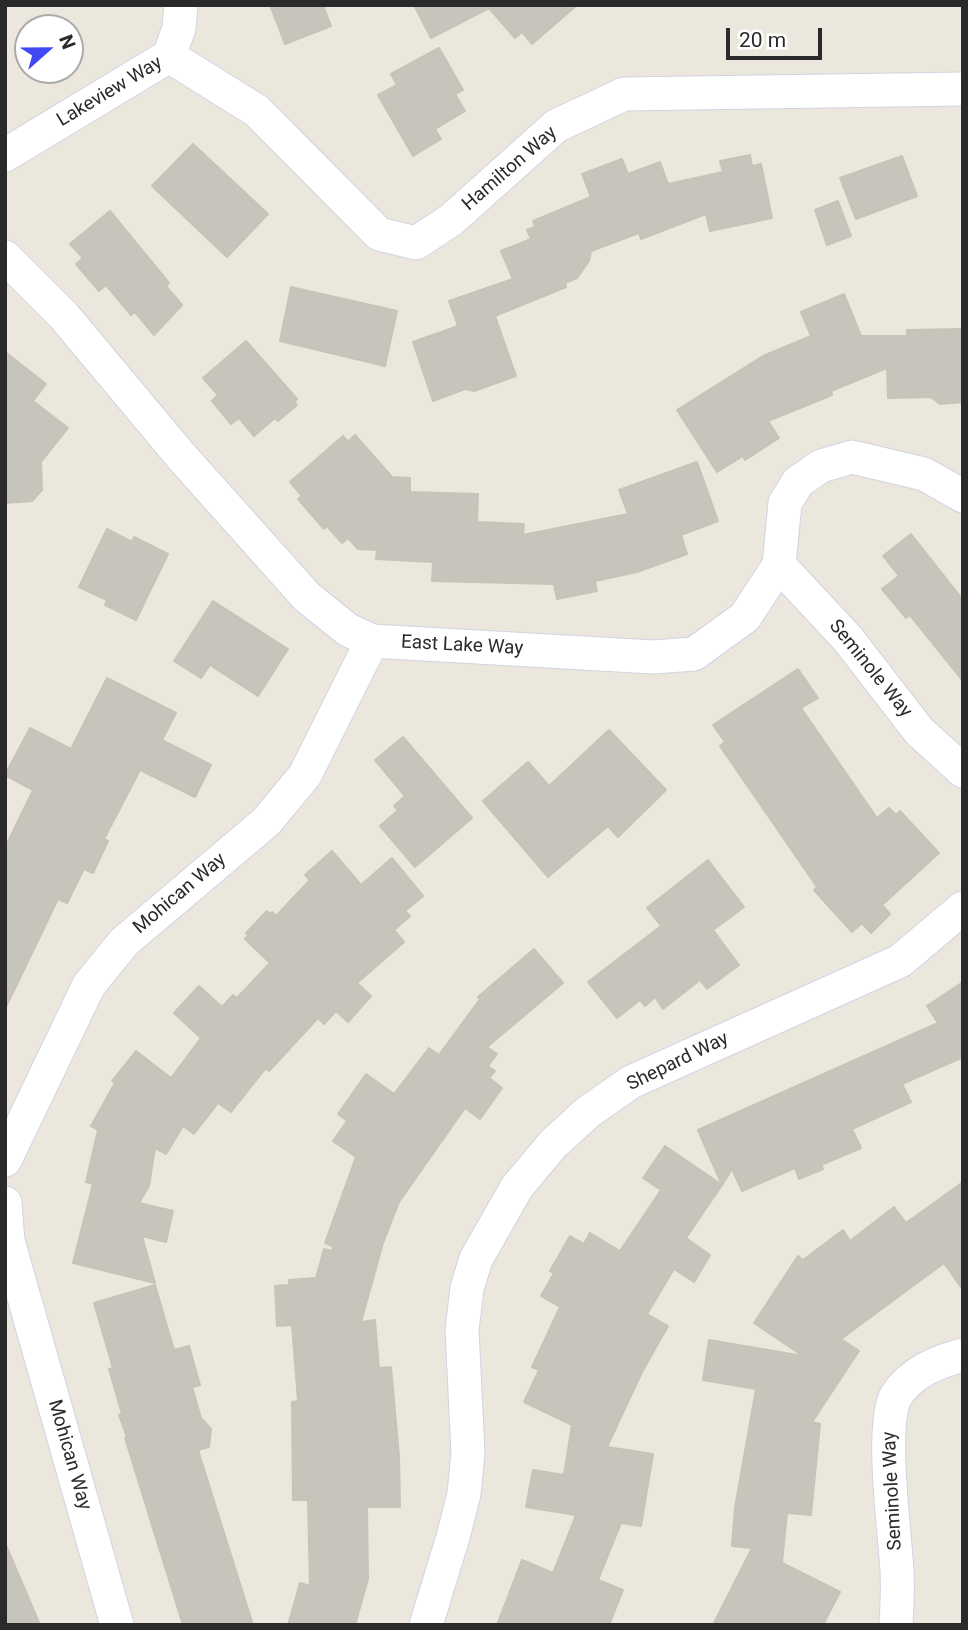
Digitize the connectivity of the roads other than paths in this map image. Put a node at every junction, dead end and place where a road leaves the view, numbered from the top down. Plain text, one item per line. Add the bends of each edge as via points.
1 (181, 5) edge
2 (169, 56) junction
3 (963, 89) edge
4 (5, 155) edge
5 (5, 257) edge
6 (963, 496) edge
7 (779, 565) junction
8 (372, 641) junction
9 (963, 771) edge
10 (963, 908) edge
11 (5, 1160) edge
12 (5, 1203) edge
13 (963, 1355) edge
14 (117, 1625) edge
15 (426, 1625) edge
16 (897, 1625) edge

1 - 2 street, Lakeview Way
2 - 3 street, Hamilton Way via 257,111 379,234 416,243 451,220 556,126 624,94
2 - 4 street, Lakeview Way
5 - 8 street, East Lake Way via 64,316 180,456 307,597 348,630
6 - 7 street, East Lake Way via 923,474 852,457 821,466 798,482 785,503
7 - 8 street, East Lake Way via 745,617 694,654 653,657
7 - 9 street, Seminole Way via 848,639 919,730
8 - 11 street, Mohican Way via 305,775 266,822 124,942 89,985
10 - 15 street, Shepard Way via 900,961 631,1082 552,1144 517,1187 476,1259 467,1288 462,1330 468,1452 464,1494
12 - 14 street, Mohican Way via 8,1241
13 - 16 street, Seminole Way via 937,1362 915,1375 897,1396 890,1415

